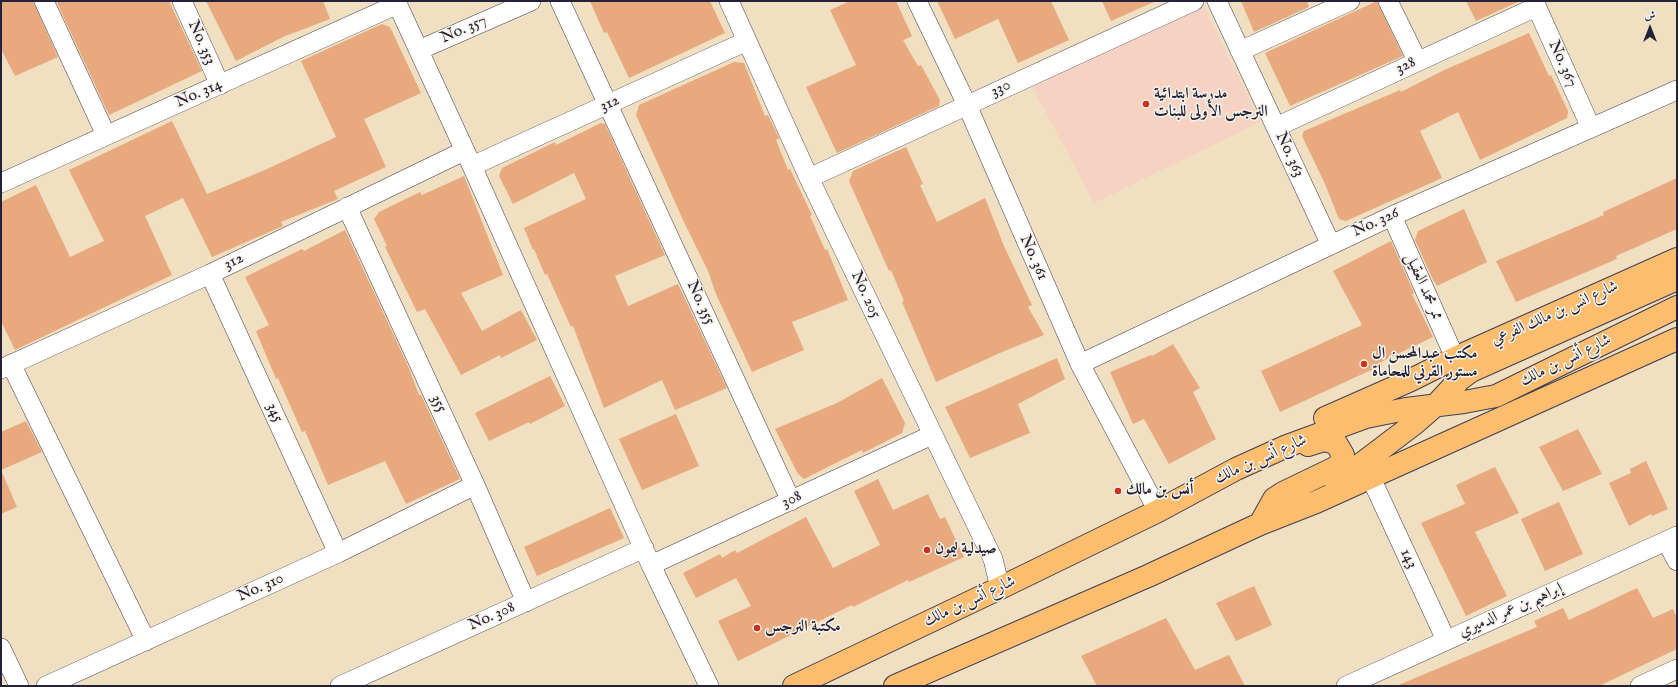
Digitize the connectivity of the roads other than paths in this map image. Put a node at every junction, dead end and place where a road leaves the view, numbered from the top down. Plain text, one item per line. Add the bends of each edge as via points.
1 (44, 1) edge
2 (182, 1) edge
3 (531, 1) edge
4 (560, 1) edge
5 (730, 1) edge
6 (917, 1) edge
7 (1194, 1) edge
8 (1217, 1) edge
9 (1350, 1) edge
10 (1388, 1) edge
11 (397, 3) edge
12 (1535, 4) edge
13 (747, 41) junction
14 (419, 50) junction
15 (1240, 51) junction
16 (1418, 60) junction
17 (220, 85) junction
18 (1677, 90) edge
19 (609, 104) junction
20 (966, 105) junction
21 (1276, 127) junction
22 (1591, 128) junction
23 (106, 135) junction
24 (468, 158) junction
25 (809, 178) junction
26 (1, 183) edge
27 (347, 207) junction
28 (1392, 216) junction
29 (1331, 245) junction
30 (1677, 259) edge
31 (210, 274) junction
32 (1677, 279) edge
33 (1677, 307) edge
34 (1677, 339) edge
35 (1455, 358) junction
36 (1080, 364) junction
37 (6, 367) edge
38 (1436, 405) junction
39 (932, 436) junction
40 (1284, 448) junction
41 (1371, 478) junction
42 (475, 485) junction
43 (791, 501) junction
44 (1316, 502) junction
45 (1158, 511) junction
46 (1260, 524) junction
47 (1672, 539) edge
48 (338, 553) junction
49 (648, 556) junction
50 (1677, 561) edge
51 (1000, 588) junction
52 (526, 602) junction
53 (1446, 640) junction
54 (146, 641) junction
55 (1, 648) edge
56 (1677, 669) edge
57 (19, 686) edge
58 (46, 686) edge
59 (340, 686) edge
60 (709, 686) edge
61 (794, 686) edge
62 (895, 686) edge
63 (1346, 686) edge
64 (1640, 686) edge

1 - 23 street
2 - 17 street, No. 353
3 - 14 street, No. 357
4 - 19 street, No. 355
5 - 13 street, No. 205
6 - 20 street, No. 361
7 - 20 street, 330
8 - 15 street, No. 363
9 - 15 street
10 - 16 street
11 - 14 street
11 - 17 street, No. 314
12 - 16 street, 328
12 - 22 street, No. 367
13 - 19 street, 312
13 - 25 street, No. 205
14 - 24 street
15 - 21 street, No. 363
16 - 21 street, 328
17 - 23 street, No. 314
18 - 22 street, No. 326
19 - 24 street, 312
19 - 43 street, No. 355
20 - 25 street, 330
20 - 36 street, No. 361
21 - 29 street, No. 363
22 - 28 street, No. 326
23 - 26 street, No. 314
24 - 27 street, 312
24 - 49 street
25 - 39 street, No. 205
27 - 31 street, 312
27 - 42 street, 355
28 - 29 street, No. 326
28 - 35 street, ممر محمد العقيل
29 - 36 street, No. 326
30 - 35 main road, شارع انس بن مالك الفرعي
31 - 37 street, 312
31 - 48 street, 345
32 - 38 main road via 1472,371 1460,379
33 - 38 main road, شارع أنس بن مالك via 1496,396
34 - 41 main road, شارع أنس بن مالك
35 - 40 main road, شارع انس بن مالك الفرعي via 1301,430
36 - 45 street, No. 361
37 - 54 street
38 - 40 main road, شارع أنس بن مالك via 1406,408 1366,417
38 - 44 main road via 1389,445 1341,478
39 - 43 street, 308
39 - 51 street, No. 205 via 993,559
40 - 45 main road, شارع أنس بن مالك via 1236,469
40 - 46 main road via 1300,448 1328,440 1339,446 1343,455 1340,466 1334,470 1274,499
41 - 44 main road, شارع أنس بن مالك
41 - 53 street, 143
42 - 48 street, No. 310
42 - 52 street, 355
43 - 49 street, 308
44 - 46 main road, شارع أنس بن مالك
45 - 51 main road, شارع أنس بن مالك
46 - 62 main road, شارع أنس بن مالك via 1148,576
47 - 50 street
47 - 53 street, إبراهيم بن عمر الدميري
48 - 54 street, No. 310
49 - 52 street, No. 308
49 - 60 street
51 - 61 main road, شارع أنس بن مالك
52 - 59 street, No. 308
53 - 63 street, إبراهيم بن عمر الدميري
54 - 58 street, No. 310
55 - 57 street
56 - 64 street

